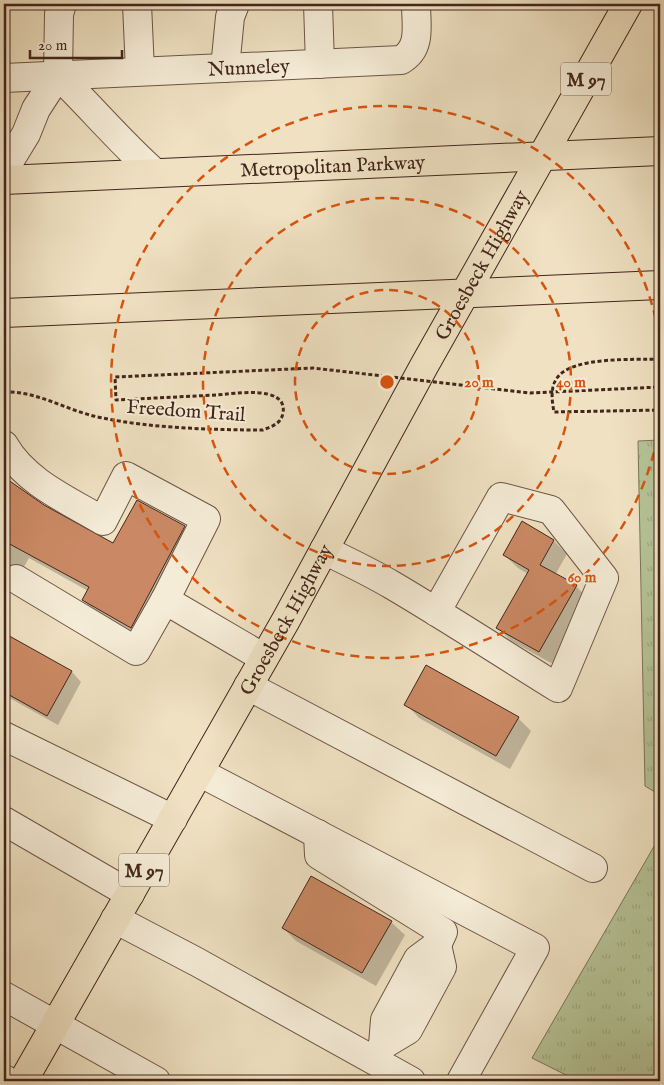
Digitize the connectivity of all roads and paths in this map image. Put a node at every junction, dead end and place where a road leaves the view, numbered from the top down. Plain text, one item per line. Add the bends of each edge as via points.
1 (62, 4) edge
2 (137, 4) edge
3 (235, 4) edge
4 (318, 4) edge
5 (416, 4) edge
6 (628, 4) edge
7 (320, 64) junction
8 (225, 68) junction
9 (140, 72) junction
10 (58, 75) junction
11 (4, 78) edge
12 (660, 151) edge
13 (543, 154) junction
14 (4, 170) edge
15 (155, 173) junction
16 (4, 180) edge
17 (660, 285) edge
18 (465, 294) junction
19 (4, 313) edge
20 (660, 359) edge
21 (660, 387) edge
22 (4, 392) edge
23 (660, 410) edge
24 (4, 446) edge
25 (324, 550) junction
26 (16, 579) dead end
27 (165, 600) junction
28 (436, 612) junction
29 (264, 658) junction
30 (248, 686) junction
31 (4, 736) edge
32 (199, 772) junction
33 (173, 819) junction
34 (4, 821) edge
35 (318, 834) junction
36 (593, 868) dead end
37 (130, 894) junction
38 (116, 919) junction
39 (4, 996) edge
40 (54, 1026) junction
41 (378, 1053) junction
42 (4, 1079) edge
43 (7, 1081) edge
44 (23, 1081) edge
45 (156, 1081) edge
46 (411, 1081) edge
47 (461, 1081) edge

1 - 10 lane
2 - 9 lane
3 - 8 lane via 230,17
4 - 7 lane
5 - 7 lane, Nunneley via 416,43 411,55 401,60
6 - 13 main road, M 97
7 - 8 lane, Nunneley
8 - 9 lane, Nunneley
9 - 10 lane, Nunneley
10 - 11 lane, Nunneley
10 - 14 lane
10 - 15 lane via 124,146
12 - 13 main road, Metropolitan Parkway
13 - 15 main road, Metropolitan Parkway
13 - 18 main road, Groesbeck Highway / M 97
15 - 16 main road, Metropolitan Parkway
17 - 18 main road
18 - 19 main road
18 - 25 main road, Groesbeck Highway / M 97
20 - 23 path via 578,364 564,370 556,379 552,398 554,412
21 - 22 path, Freedom Trail, bridge via 530,393 313,368 115,376 116,400 274,395 281,400 282,418 263,430 122,422 85,413 36,394
24 - 27 lane via 19,468 103,521 126,476 206,519
25 - 28 lane via 391,584
25 - 29 main road, Groesbeck Highway / M 97
26 - 27 lane via 136,651
27 - 29 lane
28 - 28 lane via 558,688 604,578 551,510 501,497
29 - 30 main road, Groesbeck Highway / M 97
30 - 32 main road, Groesbeck Highway / M 97
30 - 36 lane
31 - 33 lane
32 - 33 main road, Groesbeck Highway / M 97
32 - 35 lane
33 - 37 main road, Groesbeck Highway / M 97
34 - 37 lane
35 - 41 lane via 319,855 444,932 437,945 442,967 408,1030
35 - 47 lane via 535,948
37 - 38 main road, Groesbeck Highway / M 97
38 - 40 main road, Groesbeck Highway / M 97
38 - 41 lane
39 - 40 lane
40 - 44 main road, Groesbeck Highway / M 97
40 - 45 lane
41 - 46 lane
42 - 43 lane

